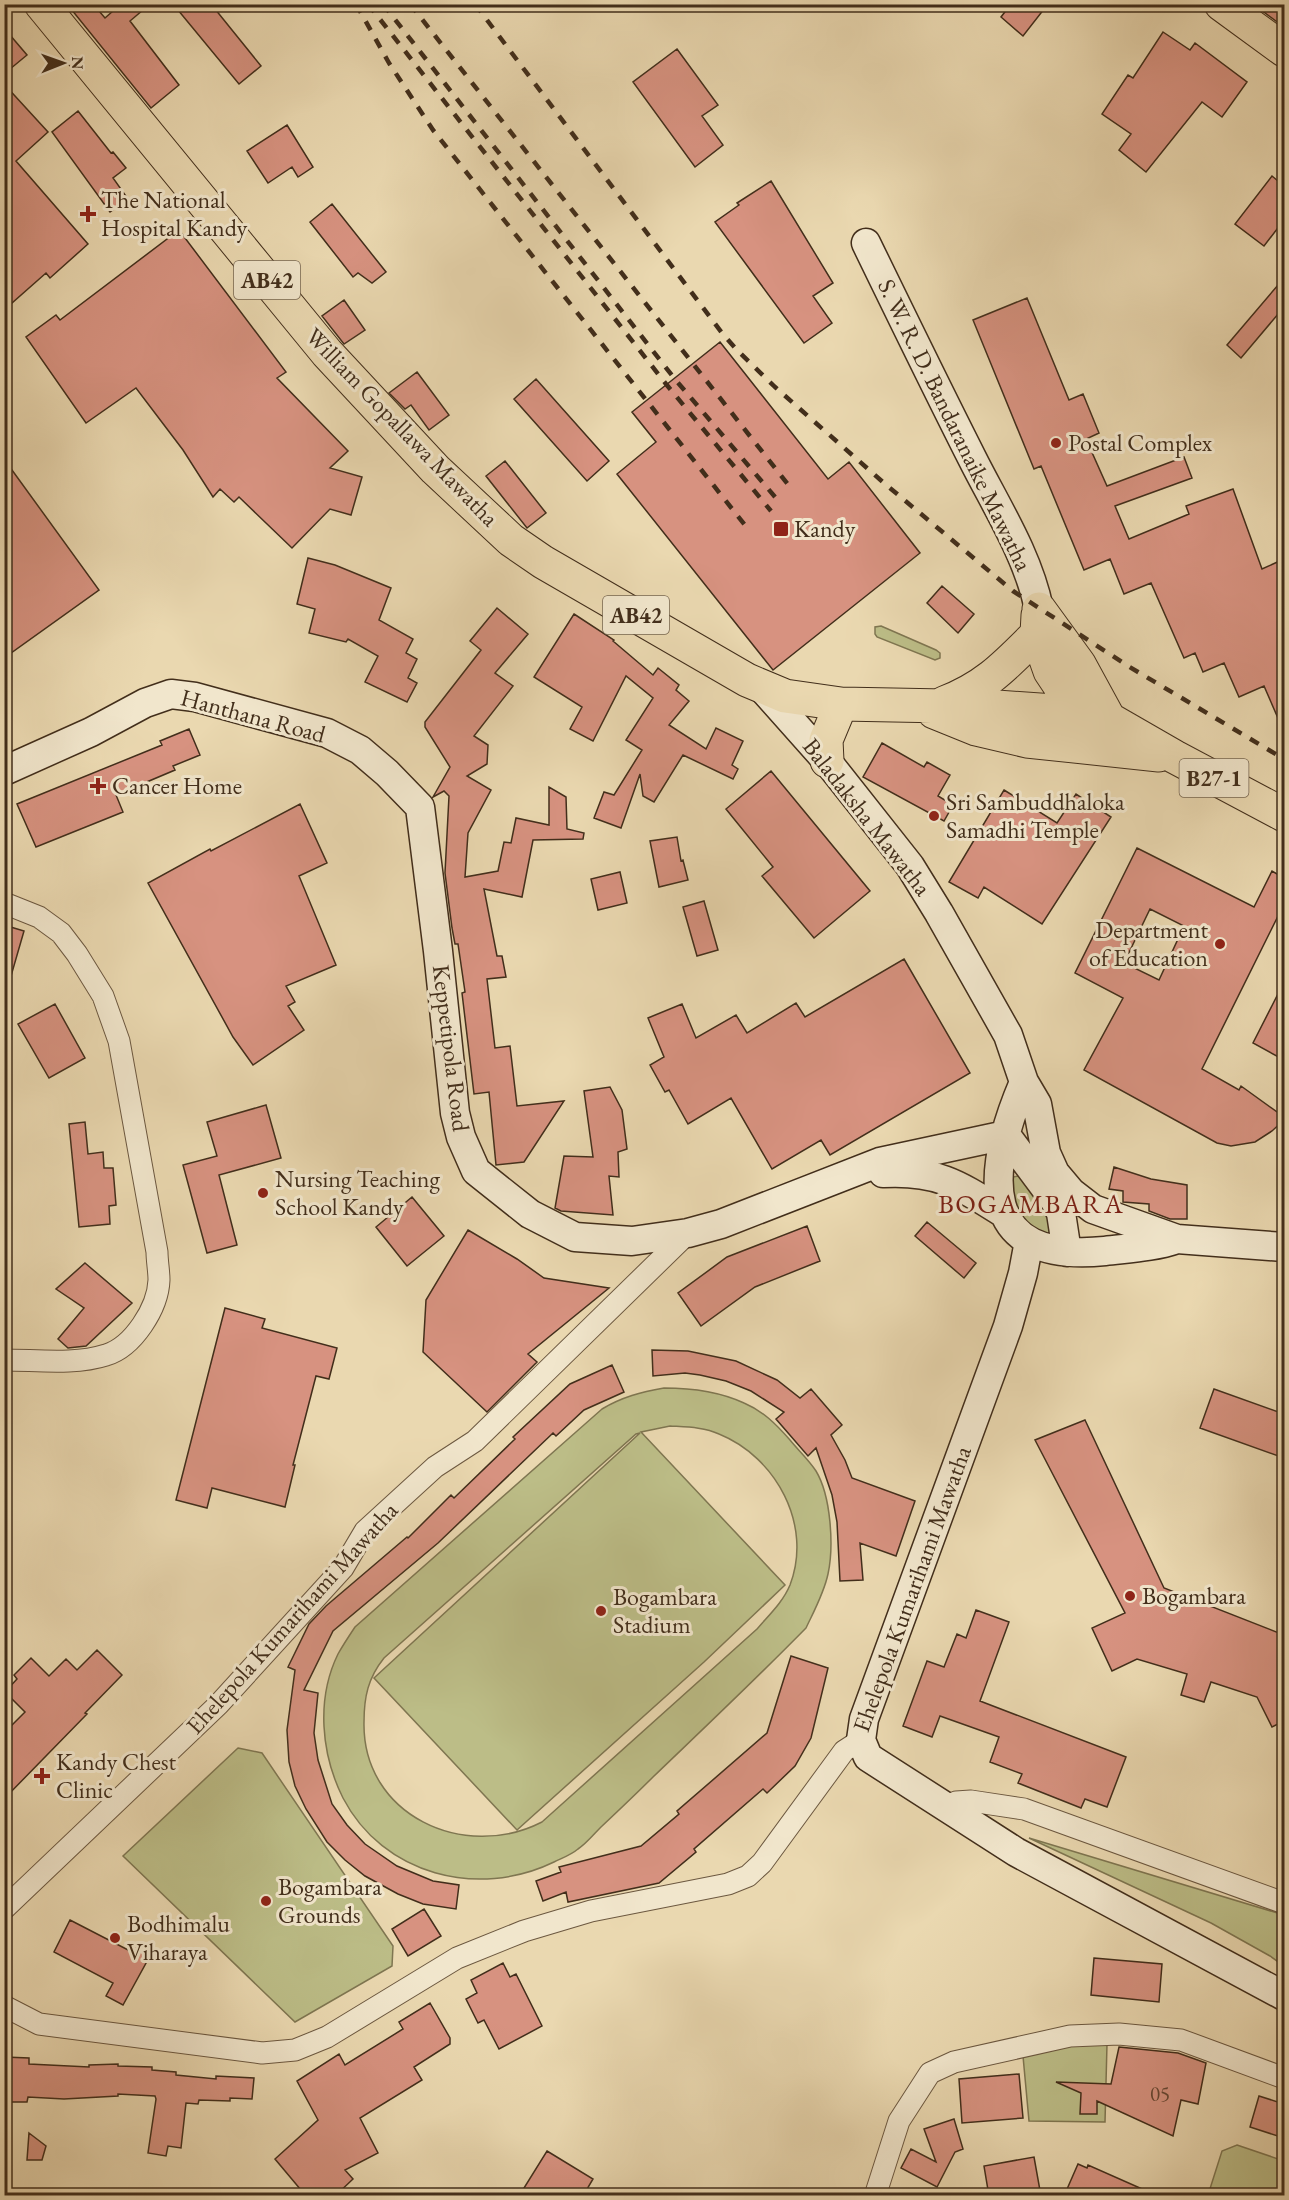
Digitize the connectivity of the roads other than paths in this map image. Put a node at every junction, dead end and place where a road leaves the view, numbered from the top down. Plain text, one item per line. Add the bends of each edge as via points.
1 (41, 4) edge
2 (1221, 4) edge
3 (1284, 50) edge
4 (866, 243) dead end
5 (1038, 621) junction
6 (762, 688) junction
7 (841, 704) junction
8 (926, 704) junction
9 (1070, 713) junction
10 (1109, 720) junction
11 (1175, 757) junction
12 (827, 761) junction
13 (4, 771) edge
14 (420, 807) joint
15 (1284, 815) edge
16 (4, 903) edge
17 (1024, 1082) junction
18 (1006, 1135) junction
19 (848, 1175) junction
20 (1005, 1214) junction
21 (688, 1233) junction
22 (1177, 1239) junction
23 (1029, 1242) junction
24 (1284, 1247) edge
25 (1067, 1252) junction
26 (1008, 1326) junction
27 (4, 1360) edge
28 (861, 1740) junction
29 (944, 1807) junction
30 (1284, 1903) edge
31 (4, 1909) edge
32 (1284, 1996) edge
33 (4, 2006) edge
34 (1284, 2078) edge
35 (875, 2196) edge

1 - 6 main road, William Gopallawa Mawatha / AB42 via 327,353 476,508 543,562
2 - 3 main road
4 - 5 street, S. W. R. D. Bandaranaike Mawatha via 1021,555 1035,590
5 - 8 main road, William Gopallawa Mawatha / AB42 via 995,675 966,694
5 - 9 main road via 1050,671 1066,695
5 - 10 main road via 1079,664
6 - 7 main road, William Gopallawa Mawatha / AB42 via 785,696
6 - 12 street, Baladaksha Mawatha
7 - 8 main road, William Gopallawa Mawatha / AB42
7 - 12 main road via 826,740
8 - 9 main road, William Gopallawa Mawatha / AB42
8 - 11 main road via 976,729 1027,741
9 - 10 main road, William Gopallawa Mawatha / AB42
10 - 11 main road, B27-1
11 - 15 main road, B27-1
12 - 17 street, Baladaksha Mawatha via 910,866 939,913 1008,1035
13 - 14 street, Hanthana Road via 171,694 327,733 360,750
14 - 21 street, Keppetipola Road via 455,1113 476,1171 530,1214 575,1237 632,1241
16 - 27 street via 39,917 61,933 103,996 119,1041 159,1281 151,1313 132,1339 107,1355 76,1360
17 - 18 street
17 - 22 street, Baladaksha Mawatha via 1037,1104 1049,1162 1062,1182 1104,1214
18 - 19 street, Keppetipola Road via 880,1162
18 - 20 street via 997,1183
18 - 25 street via 1055,1201 1061,1213
19 - 20 street, Keppetipola Road via 931,1175 960,1186
19 - 21 street, Keppetipola Road
20 - 23 street via 1016,1232
21 - 31 street, Ehelepola Kumarihami Mawatha via 475,1441 435,1467 365,1531 343,1568 218,1705
22 - 24 street
22 - 25 street via 1161,1245
23 - 25 street
23 - 26 street, Ehelepola Kumarihami Mawatha
25 - 26 street via 1035,1284
26 - 28 street, Ehelepola Kumarihami Mawatha via 864,1719
28 - 29 street via 868,1758
28 - 33 street, Ehelepola Kumarihami Mawatha via 844,1751 762,1863 747,1876 728,1884 591,1911 524,1931 457,1958 327,2037 296,2050 262,2053 39,2024
29 - 30 street via 971,1801 1023,1809
29 - 32 street via 1016,1852
34 - 35 street via 1181,2040 1119,2034 1070,2036 954,2062 930,2073 898,2121

